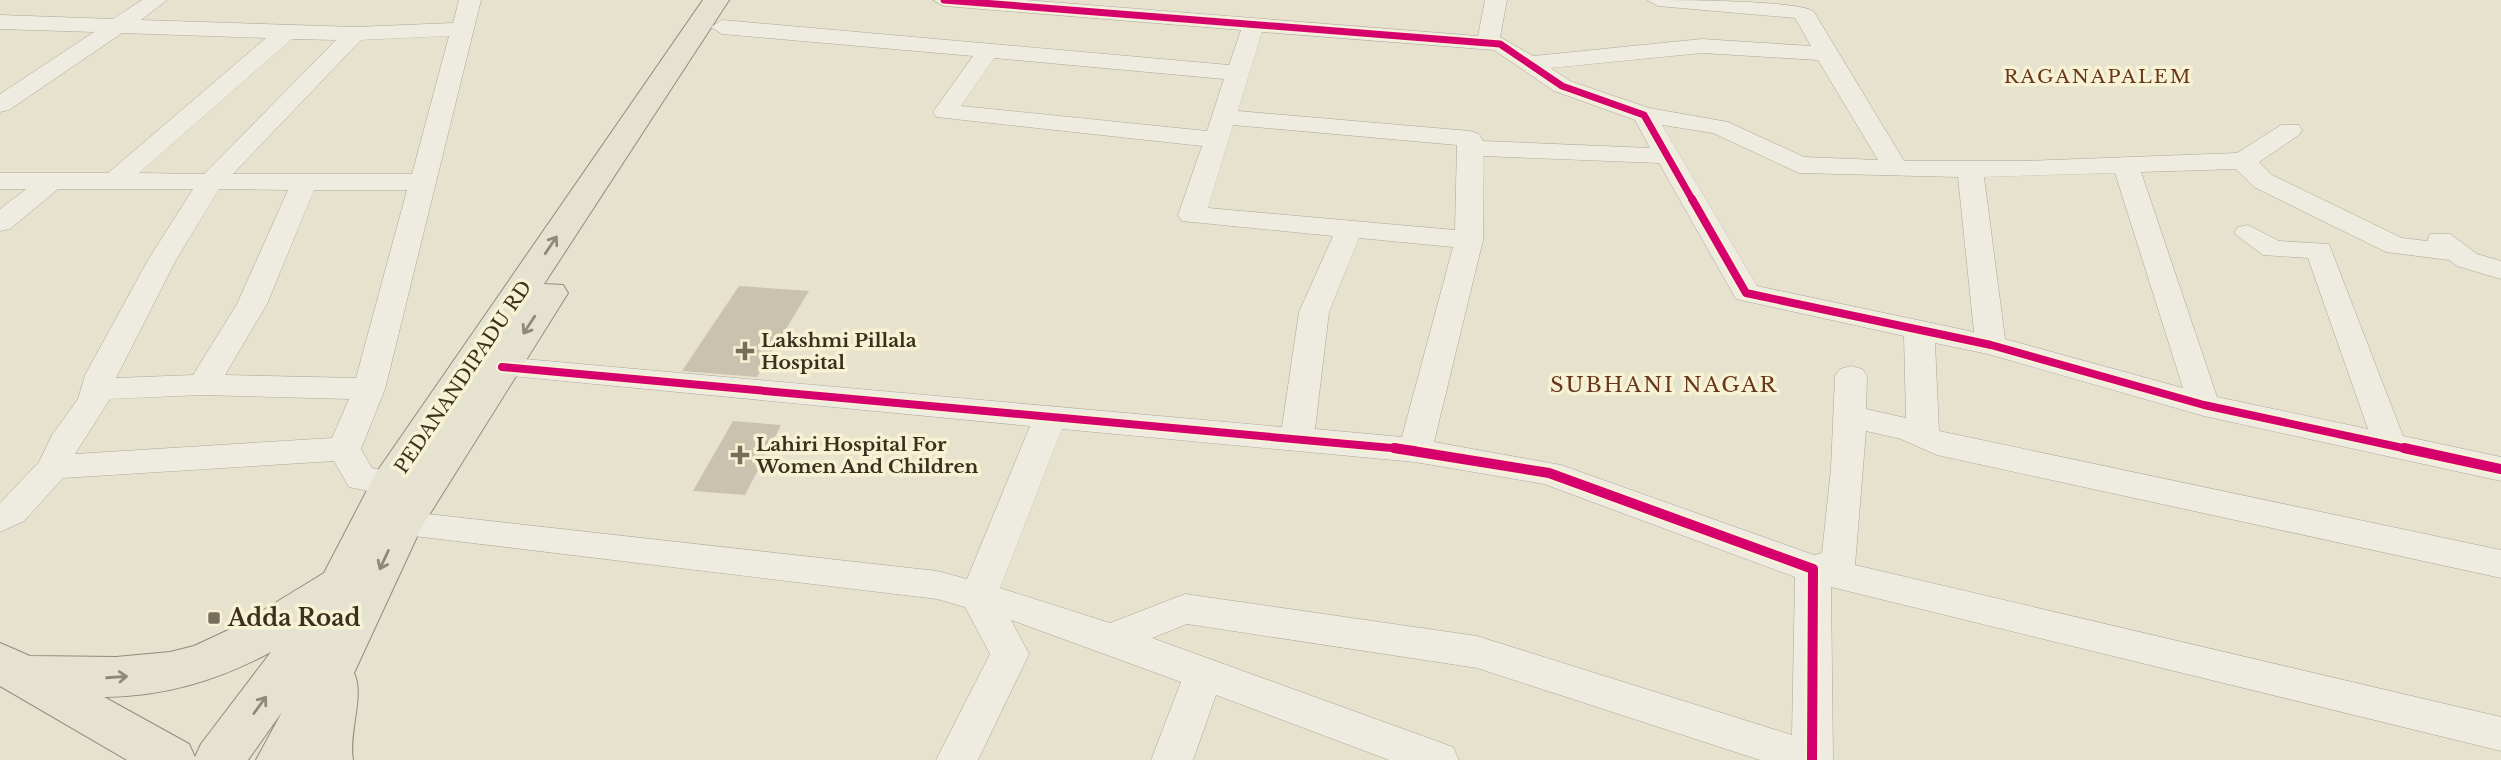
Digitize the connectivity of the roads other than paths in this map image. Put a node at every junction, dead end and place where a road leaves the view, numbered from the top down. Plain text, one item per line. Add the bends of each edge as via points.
1 (156, 0) edge
2 (470, 0) edge
3 (944, 0) edge
4 (1496, 0) edge
5 (1658, 0) edge
6 (726, 9) edge
7 (1225, 11) edge
8 (4, 25) edge
9 (119, 25) junction
10 (1254, 26) junction
11 (462, 29) junction
12 (285, 33) junction
13 (355, 34) junction
14 (1488, 43) junction
15 (988, 51) junction
16 (1826, 54) junction
17 (1529, 63) junction
18 (1238, 73) junction
19 (0, 105) edge
20 (1644, 115) junction
21 (1220, 128) junction
22 (2290, 130) dead end
23 (1470, 148) junction
24 (1668, 156) junction
25 (2243, 161) junction
26 (2125, 163) junction
27 (1896, 168) junction
28 (1970, 172) junction
29 (0, 181) edge
30 (52, 181) junction
31 (115, 181) junction
32 (211, 181) junction
33 (304, 181) junction
34 (421, 182) junction
35 (0, 223) edge
36 (2424, 228) dead end
37 (1349, 230) junction
38 (2248, 233) dead end
39 (1469, 240) junction
40 (2456, 252) junction
41 (2501, 270) edge
42 (1919, 330) junction
43 (1991, 345) junction
44 (502, 367) junction
45 (1851, 376) dead end
46 (204, 385) junction
47 (100, 389) junction
48 (369, 389) junction
49 (2204, 405) junction
50 (1850, 416) junction
51 (1050, 418) junction
52 (1923, 436) junction
53 (1297, 440) junction
54 (2390, 445) junction
55 (344, 449) junction
56 (1415, 450) junction
57 (54, 467) junction
58 (2501, 469) edge
59 (391, 485) junction
60 (0, 519) edge
61 (401, 524) junction
62 (2501, 564) edge
63 (1813, 569) junction
64 (344, 578) junction
65 (978, 596) junction
66 (1111, 639) junction
67 (339, 657) junction
68 (12, 668) edge
69 (1203, 673) junction
70 (2501, 734) edge
71 (1392, 752) edge
72 (1812, 759) edge
73 (171, 760) edge
74 (219, 760) edge
75 (281, 760) edge
76 (328, 760) edge
77 (957, 760) edge
78 (1172, 760) edge
79 (1438, 760) edge

1 - 9 street
2 - 11 street
3 - 7 street
4 - 14 street
5 - 16 street via 1803,12
6 - 15 street
6 -> 44 main road, PEDANANDIPADU RD
59 -> 6 main road, PEDANANDIPADU RD
7 - 10 street
8 - 9 street
9 - 12 street
9 - 19 street
10 - 14 street
10 - 18 street
11 - 13 street
11 - 34 street
12 - 13 street
12 - 31 street
13 - 32 street
14 - 17 street via 1500,44
15 - 18 street
15 - 21 street via 944,112
16 - 17 street via 1702,46
16 - 27 street
17 - 20 street via 1562,86
18 - 21 street
20 - 24 street
20 - 27 street via 1719,127 1799,165
21 - 23 street via 1470,139
21 - 37 street via 1192,215
22 - 25 street
23 - 24 street
23 - 39 street
24 - 42 street via 1746,293
25 - 26 street
25 - 40 street via 2263,181 2396,246
26 - 28 street
26 - 49 street
27 - 28 street
28 - 43 street
29 - 30 street
30 - 31 street
30 - 35 street
31 - 32 street
32 - 33 street
32 - 47 street via 162,260 101,376
33 - 34 street
33 - 46 street via 252,304
34 - 48 street
36 - 40 street
37 - 39 street
37 - 53 street via 1314,312
38 - 54 street via 2273,249 2319,250
39 - 56 street
40 - 41 street
42 - 43 street
42 - 52 street
43 - 49 street
44 - 51 street
44 - 61 main road, PEDANANDIPADU RD
45 - 50 street
46 - 47 street
46 - 48 street
47 - 57 street via 57,450
48 - 55 street
49 - 54 street
50 - 52 street
50 - 63 street via 1839,562
51 - 53 street
51 - 65 street
52 - 62 street via 1937,444
53 - 56 street
54 - 58 street
55 - 57 street
55 - 59 street via 361,478
56 - 63 street via 1549,473
57 - 60 street
59 - 64 main road, PEDANANDIPADU RD
61 - 65 street via 923,583
61 -> 67 main road, PEDANANDIPADU RD
63 - 70 street
63 - 72 street
68 -> 64 main road via 110,678 173,672 225,653 307,608
74 -> 64 main road, PEDANANDIPADU RD via 324,617
65 - 66 street
65 - 77 street via 1010,653
66 - 69 street
66 - 72 street via 1185,609 1477,652
67 - 75 main road, PEDANANDIPADU RD
67 - 76 main road via 325,742
68 - 73 main road
69 - 71 street
69 - 78 street
71 - 79 street

